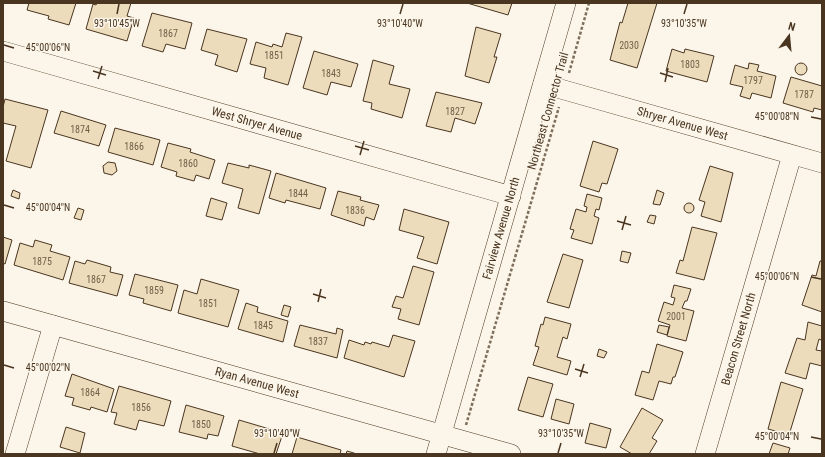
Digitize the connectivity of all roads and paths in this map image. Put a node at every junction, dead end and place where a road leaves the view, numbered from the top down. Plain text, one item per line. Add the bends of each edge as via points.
1 (566, 3) edge
2 (589, 3) edge
3 (3, 51) edge
4 (543, 84) junction
5 (564, 90) junction
6 (792, 155) junction
7 (822, 163) edge
8 (511, 196) junction
9 (3, 311) edge
10 (53, 325) junction
11 (442, 435) junction
12 (462, 440) junction
13 (15, 454) edge
14 (436, 454) edge
15 (511, 454) edge
16 (705, 454) edge

1 - 4 street, Fairview Avenue North
2 - 5 path, Northeast Connector Trail
3 - 8 street, West Shryer Avenue
4 - 5 street, Shryer Avenue West
4 - 8 street, Fairview Avenue North
5 - 6 street, Shryer Avenue West
5 - 12 path, Northeast Connector Trail
6 - 7 street, Shryer Avenue West
6 - 16 street, Beacon Street North
8 - 11 street, Fairview Avenue North
9 - 10 street, Ryan Avenue West
10 - 11 street, Ryan Avenue West
10 - 13 street
11 - 12 street, Ryan Avenue West
11 - 14 street, Fairview Avenue North
12 - 15 street, Ryan Avenue West

